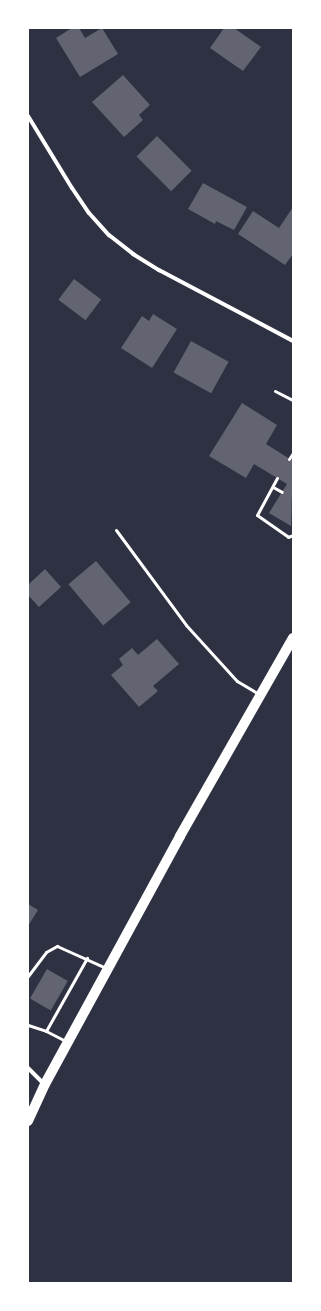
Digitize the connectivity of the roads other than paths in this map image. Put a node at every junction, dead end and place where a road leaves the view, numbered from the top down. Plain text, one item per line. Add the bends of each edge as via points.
1 (28, 116) edge
2 (293, 341) edge
3 (275, 391) dead end
4 (293, 400) edge
5 (293, 453) edge
6 (289, 459) dead end
7 (278, 478) dead end
8 (273, 487) junction
9 (282, 492) dead end
10 (116, 530) dead end
11 (293, 535) edge
12 (293, 638) edge
13 (260, 695) junction
14 (87, 958) junction
15 (108, 970) junction
16 (28, 976) edge
17 (28, 1025) edge
18 (46, 1031) junction
19 (68, 1042) junction
20 (28, 1068) edge
21 (45, 1084) junction
22 (28, 1120) edge

1 - 2 street via 89,213 109,235 159,270
3 - 4 lane
5 - 6 lane
7 - 8 lane
8 - 9 lane
8 - 11 lane via 257,515 288,537
10 - 13 lane via 186,625 237,681
12 - 13 main road
13 - 15 main road
14 - 15 lane
14 - 16 lane via 57,946 46,952
14 - 18 lane
15 - 19 main road
17 - 18 lane
18 - 19 lane
19 - 21 main road
20 - 21 street
21 - 22 main road

